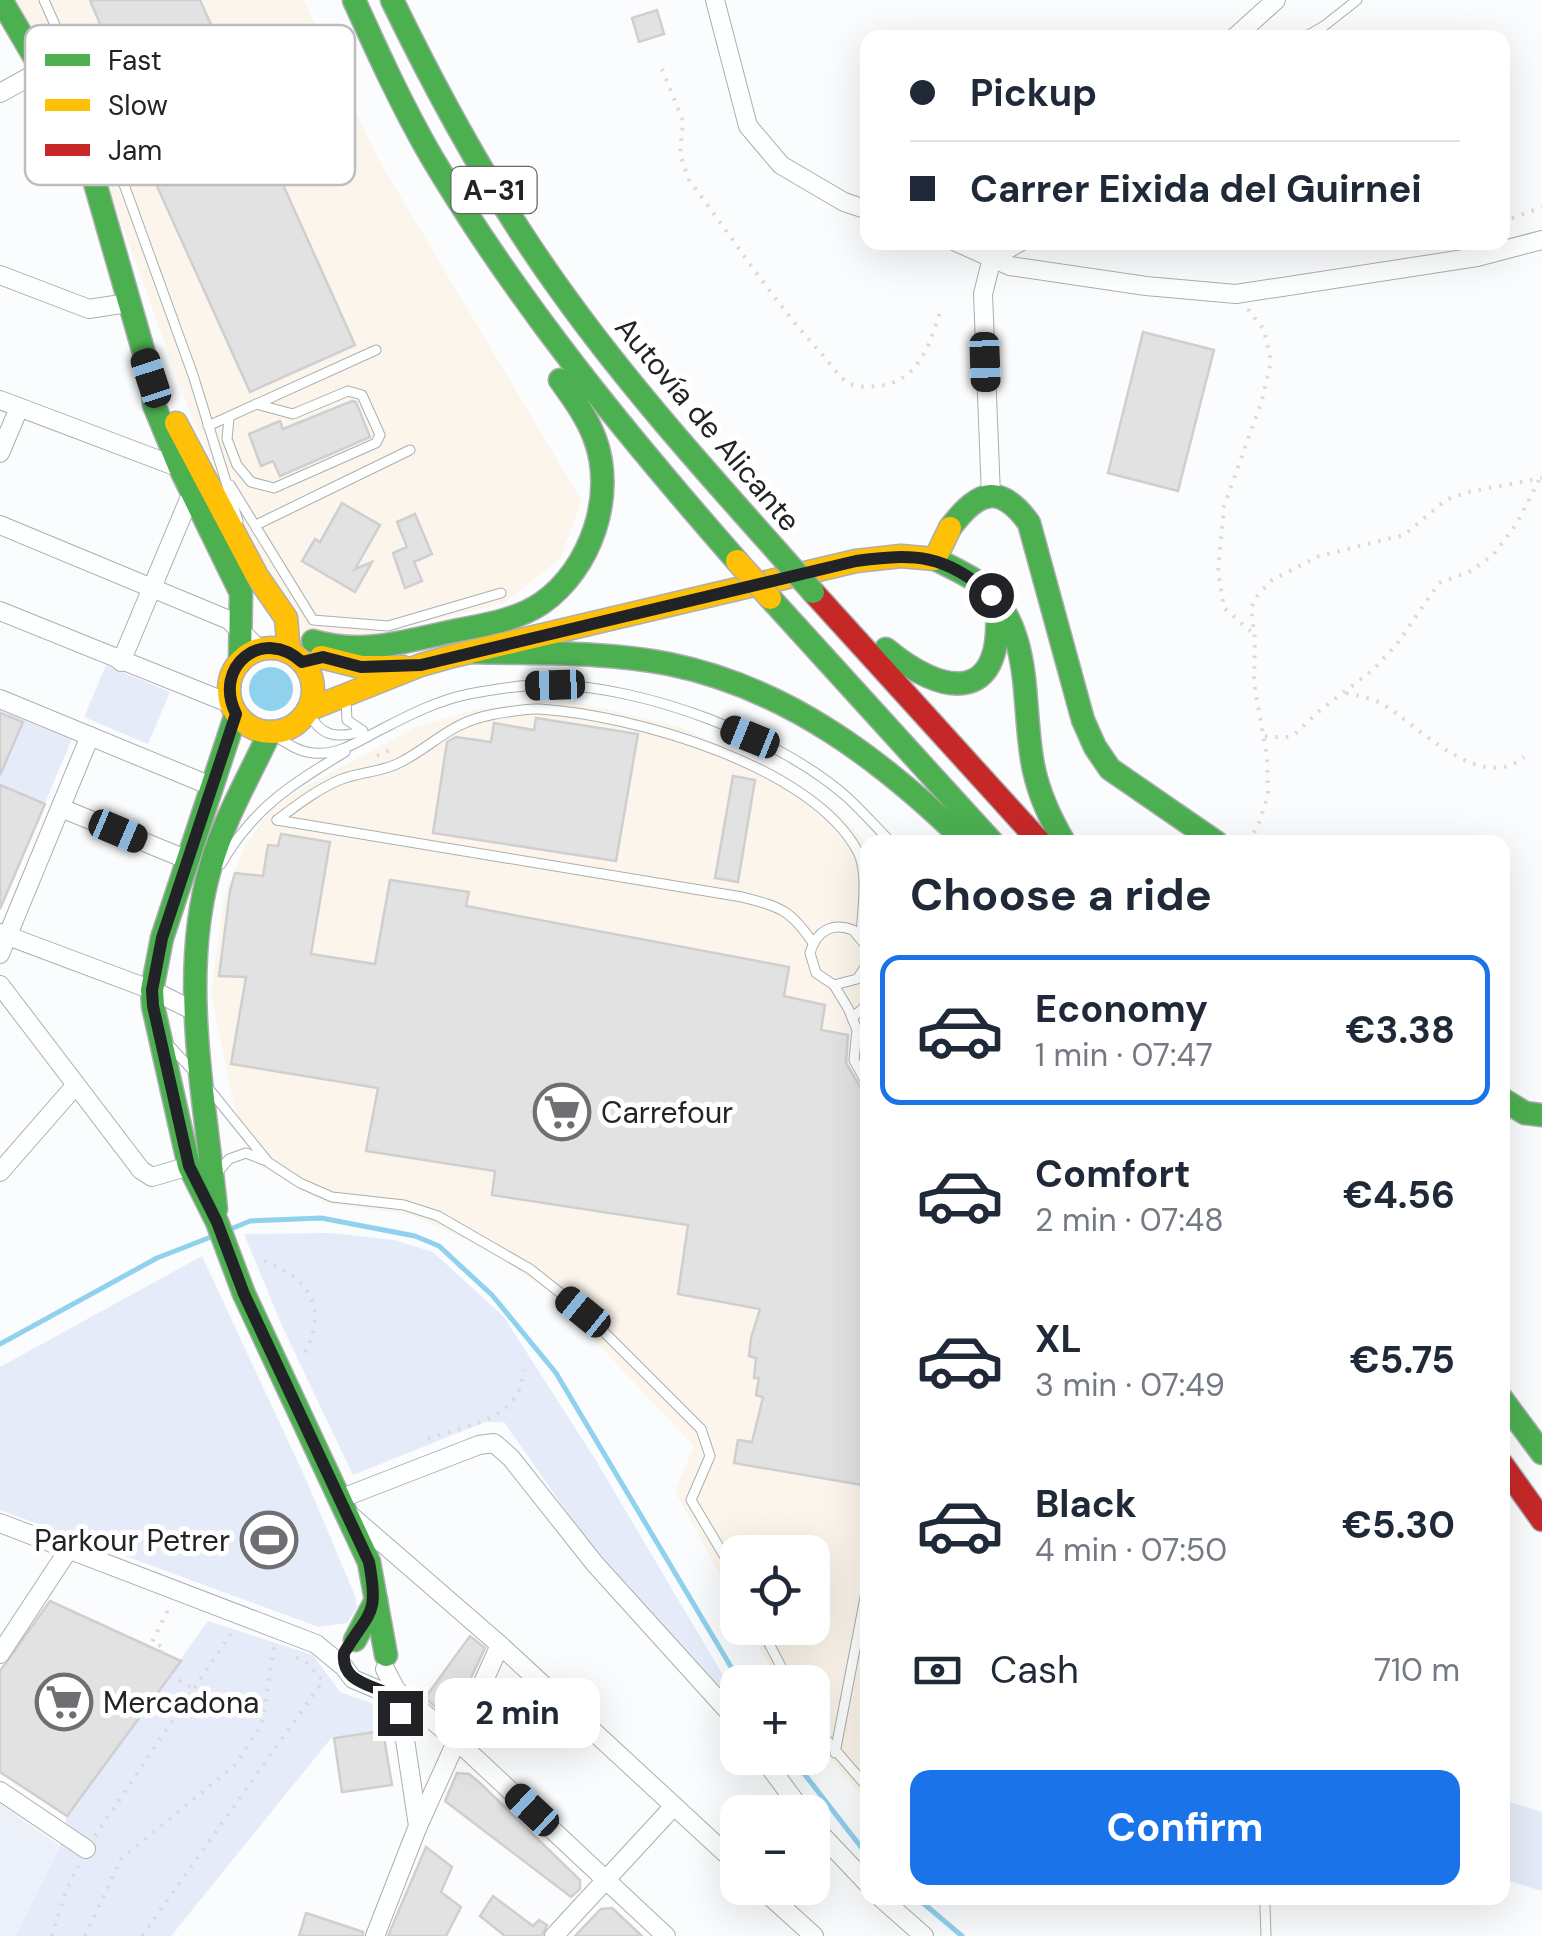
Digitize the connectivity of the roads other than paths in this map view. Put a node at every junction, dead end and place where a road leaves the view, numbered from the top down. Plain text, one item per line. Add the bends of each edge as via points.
1 (1, 0) edge
2 (44, 0) edge
3 (354, 0) edge
4 (392, 0) edge
5 (715, 0) edge
6 (1276, 0) edge
7 (1356, 0) edge
8 (55, 25) edge
9 (1243, 30) edge
10 (1317, 30) edge
11 (25, 41) edge
12 (25, 79) edge
13 (0, 93) edge
14 (95, 185) edge
15 (124, 185) edge
16 (860, 207) edge
17 (1542, 240) edge
18 (483, 244) junction
19 (1510, 248) edge
20 (974, 250) edge
21 (1006, 250) edge
22 (1503, 250) edge
23 (992, 258) junction
24 (0, 275) edge
25 (128, 303) junction
26 (376, 350) dead end
27 (152, 381) junction
28 (0, 400) edge
29 (256, 404) junction
30 (18, 408) junction
31 (229, 418) junction
32 (208, 426) junction
33 (410, 450) dead end
34 (0, 453) edge
35 (180, 468) junction
36 (223, 474) junction
37 (252, 482) junction
38 (192, 492) junction
39 (239, 496) junction
40 (991, 496) junction
41 (236, 513) junction
42 (0, 525) edge
43 (256, 525) junction
44 (935, 559) junction
45 (257, 576) junction
46 (152, 588) junction
47 (814, 592) junction
48 (501, 593) dead end
49 (991, 595) junction
50 (0, 611) edge
51 (240, 628) junction
52 (303, 646) junction
53 (471, 652) junction
54 (249, 655) junction
55 (121, 662) junction
56 (421, 665) junction
57 (348, 695) junction
58 (0, 699) edge
59 (233, 709) junction
60 (308, 710) junction
61 (380, 730) junction
62 (362, 731) junction
63 (270, 732) junction
64 (90, 736) junction
65 (350, 747) junction
66 (211, 786) junction
67 (61, 808) junction
68 (883, 835) edge
69 (958, 835) edge
70 (986, 835) edge
71 (1034, 835) edge
72 (1058, 835) edge
73 (1206, 835) edge
74 (860, 857) edge
75 (188, 860) junction
76 (205, 892) junction
77 (4, 934) edge
78 (860, 936) edge
79 (812, 943) junction
80 (0, 954) edge
81 (860, 974) edge
82 (0, 984) edge
83 (834, 984) junction
84 (152, 990) junction
85 (860, 1011) edge
86 (196, 1012) junction
87 (852, 1018) junction
88 (160, 1036) junction
89 (860, 1071) edge
90 (205, 1084) junction
91 (76, 1086) junction
92 (1510, 1104) edge
93 (1542, 1115) edge
94 (268, 1162) junction
95 (189, 1166) junction
96 (0, 1172) edge
97 (213, 1178) junction
98 (217, 1222) junction
99 (1510, 1410) edge
100 (1542, 1452) edge
101 (1510, 1475) edge
102 (345, 1506) junction
103 (1542, 1520) edge
104 (0, 1523) edge
105 (69, 1548) junction
106 (720, 1549) edge
107 (376, 1600) junction
108 (860, 1623) edge
109 (354, 1641) junction
110 (316, 1644) junction
111 (500, 1644) junction
112 (0, 1654) edge
113 (386, 1662) junction
114 (344, 1666) junction
115 (368, 1682) junction
116 (720, 1702) edge
117 (456, 1740) junction
118 (830, 1746) edge
119 (835, 1752) junction
120 (776, 1775) edge
121 (860, 1779) edge
122 (0, 1791) edge
123 (791, 1795) edge
124 (674, 1806) junction
125 (418, 1826) junction
126 (830, 1844) edge
127 (720, 1848) edge
128 (86, 1849) road end
129 (860, 1876) edge
130 (606, 1880) junction
131 (780, 1905) edge
132 (889, 1905) edge
133 (1265, 1906) dead end
134 (376, 1936) edge
135 (554, 1936) edge
136 (666, 1936) edge
137 (814, 1936) edge
138 (924, 1936) edge
139 (1266, 1936) edge

1 - 11 main road
2 - 8 lane
3 - 18 main road, A-31 via 422,144
4 - 47 main road, Autovía de Alicante / A-31, bridge via 429,80 519,230 619,367
5 - 16 street via 748,126 781,165
6 - 9 street
7 - 10 lane
12 - 13 street
14 - 25 main road
15 - 32 lane
17 - 19 street
18 - 52 main road via 496,289 583,413 601,459 598,520 590,542 560,586 529,610 368,650
18 - 70 main road, A-31, bridge via 634,444
20 - 23 street
21 - 23 street
22 - 23 street via 1236,294 1010,266
23 - 40 street via 983,294
24 - 25 street via 89,310
25 - 27 main road
26 - 29 lane
27 - 35 main road via 154,405
27 - 45 main road
28 - 30 street
29 - 31 lane
29 - 37 lane via 294,414 348,391 362,396 380,435 376,443 274,488
30 - 34 street
30 - 35 street
31 - 32 lane
31 - 37 lane via 227,439
32 - 36 lane
33 - 43 lane
35 - 38 main road
36 - 39 lane
36 - 41 lane
37 - 39 lane
38 - 46 street
38 - 51 main road via 241,593
39 - 41 lane
39 - 43 lane
40 - 44 main road via 960,511
40 - 73 main road via 1014,503 1029,523 1095,747 1120,777
41 - 45 lane
42 - 46 street
43 - 52 lane
44 - 49 main road
44 - 53 main road via 856,561
45 - 52 main road
46 - 51 street
46 - 55 street
47 - 49 main road via 857,619 904,667 949,685 978,679 995,660 1000,629
47 - 71 main road, Autovía de Alicante / A-31
48 - 52 lane
49 - 72 main road via 1016,631 1032,762
50 - 55 street
51 - 54 main road
52 - 54 main road
52 - 56 main road via 361,667
52 - 60 main road via 313,685
53 - 56 main road
53 - 69 main road via 626,658 671,664 747,688 836,732
54 - 59 main road via 229,682
55 - 59 street
56 - 57 main road
57 - 60 main road
57 - 62 lane via 346,720
58 - 64 street
59 - 63 main road via 245,724
59 - 66 main road
60 - 62 lane via 332,736
60 - 63 main road via 296,724
61 - 62 lane
61 - 65 lane
61 - 68 lane via 444,701 499,689 555,685 612,693 750,737 847,797
63 - 65 lane via 310,753
63 - 76 main road via 220,839
64 - 66 street
64 - 67 street
65 - 76 lane via 256,814
66 - 75 main road
67 - 75 street
67 - 77 street
74 - 79 lane via 823,810 754,767 657,730 536,708 453,725 402,762 340,780 277,820 742,898 783,908
75 - 84 main road
76 - 86 main road
77 - 80 street
77 - 84 street
78 - 79 lane via 835,926
79 - 83 lane via 816,974
81 - 83 lane
82 - 91 street
83 - 87 lane
84 - 86 street
84 - 88 main road
85 - 87 lane
86 - 90 main road
87 - 89 lane
88 - 90 lane
88 - 95 main road
90 - 94 lane
90 - 97 main road
91 - 95 street via 141,1170 152,1177
91 - 96 street
92 - 93 main road
94 - 97 lane via 246,1153 229,1158
94 - 106 lane via 332,1196 438,1216 530,1268 583,1312 701,1429 710,1456 691,1500
95 - 98 main road
97 - 98 main road
98 - 102 main road
99 - 100 main road
101 - 103 main road
102 - 107 main road via 369,1562
102 - 111 street
102 - 116 street via 494,1442
104 - 105 street
105 - 110 street
105 - 112 street
107 - 109 main road
107 - 113 main road
108 - 119 lane
109 - 110 street
109 - 113 street via 371,1639 383,1648
109 - 114 street
110 - 114 street
111 - 117 street
111 - 124 street
113 - 115 street
113 - 117 street via 396,1690
114 - 115 street via 353,1679
115 - 125 street via 391,1695 400,1713
117 - 125 street
117 - 130 street
118 - 119 lane
119 - 121 lane
120 - 123 street
122 - 128 street
124 - 127 street
124 - 130 street
125 - 134 street
126 - 129 street
130 - 135 street
130 - 136 street
131 - 137 street
132 - 138 street
133 - 139 lane

